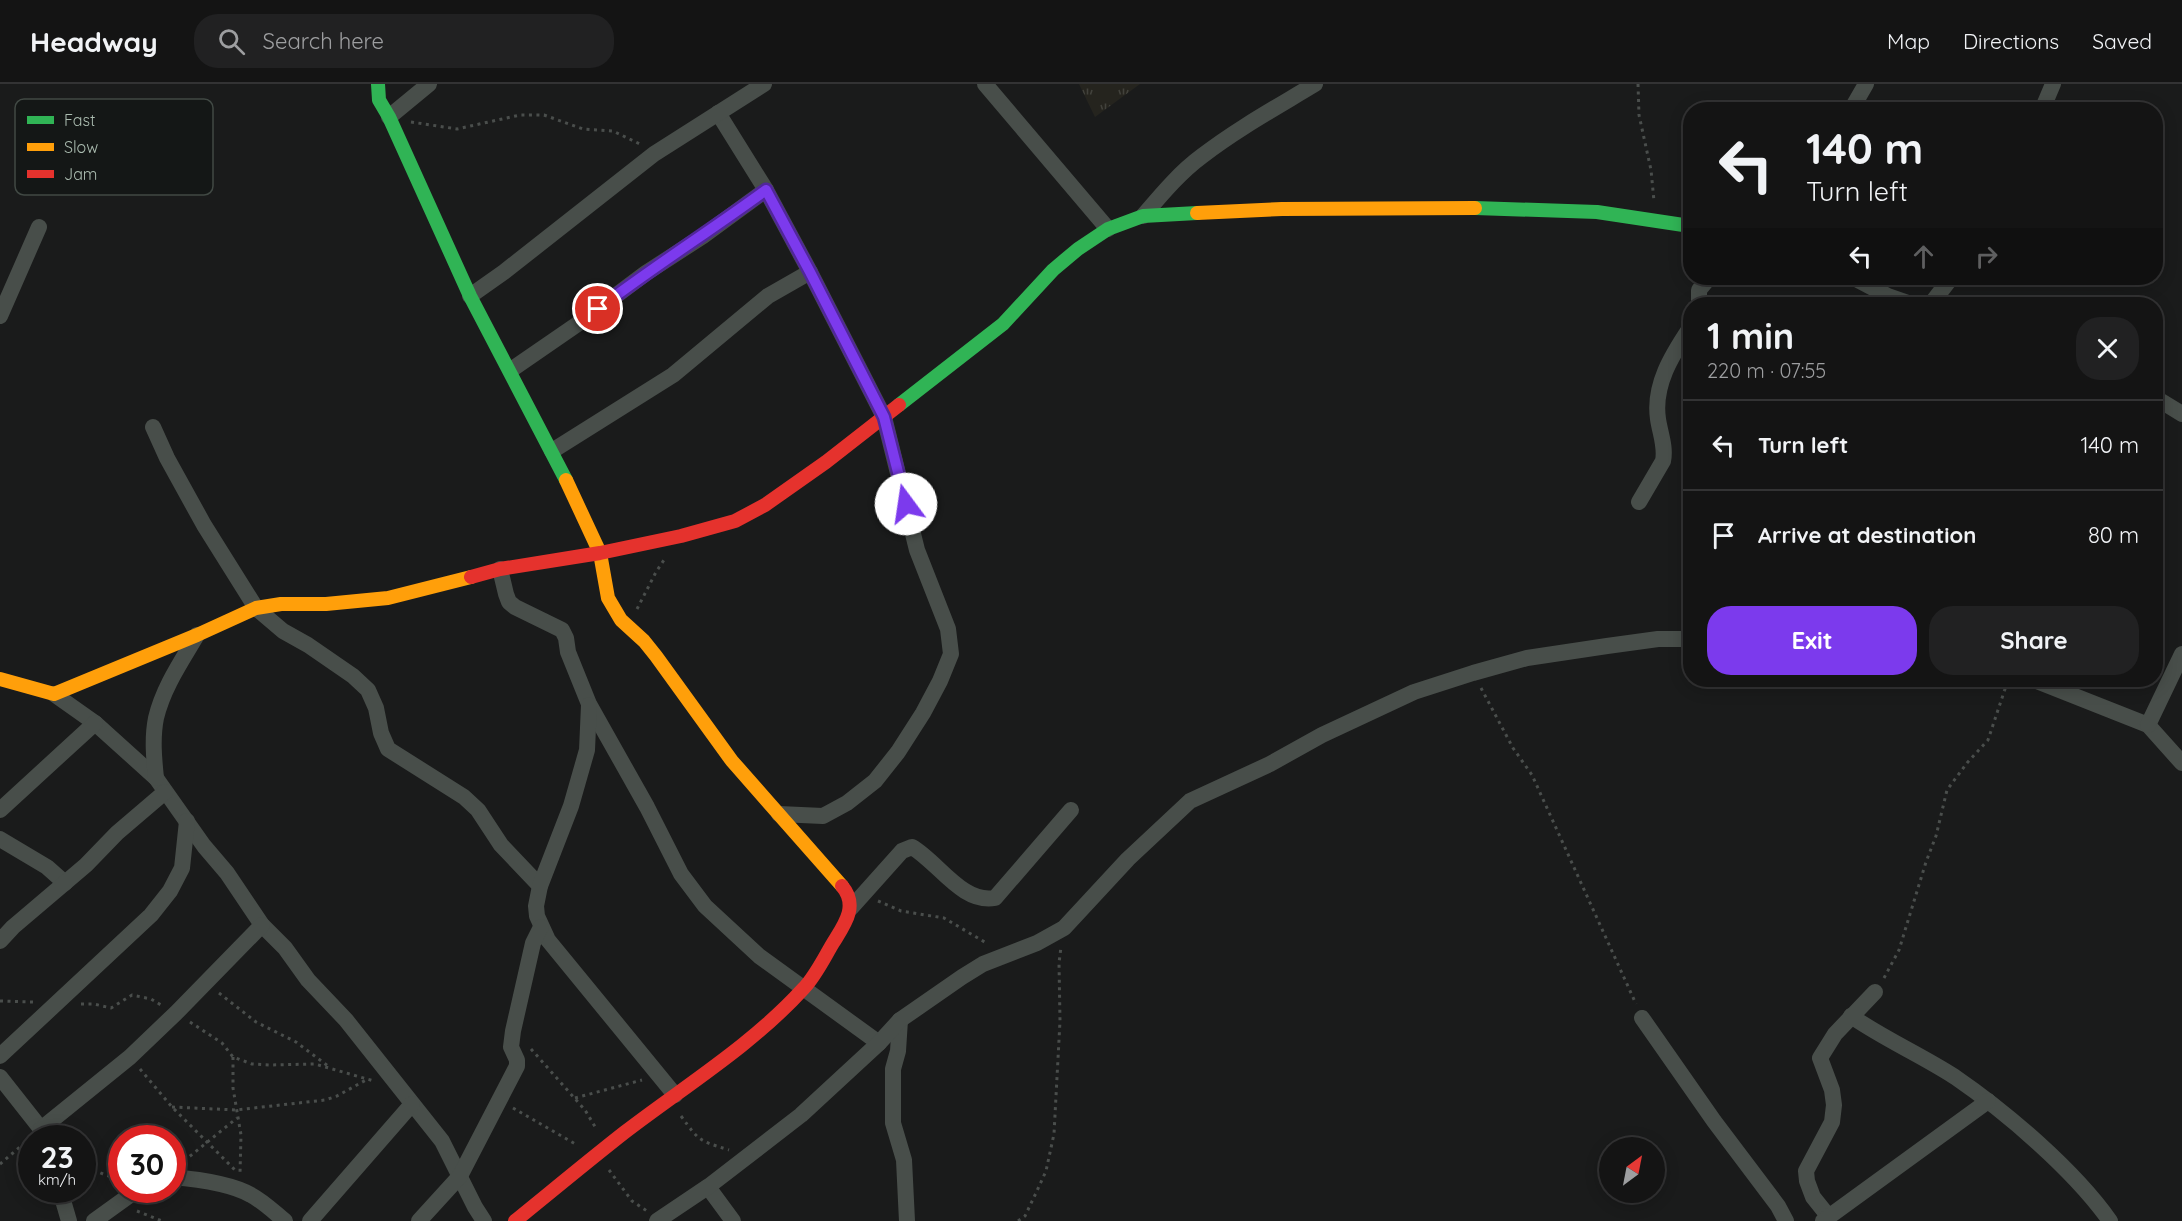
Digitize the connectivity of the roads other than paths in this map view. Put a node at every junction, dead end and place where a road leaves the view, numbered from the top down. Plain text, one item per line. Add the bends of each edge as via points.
1 (378, 84) edge
2 (429, 84) edge
3 (764, 84) edge
4 (985, 84) edge
5 (1315, 84) edge
6 (1866, 84) edge
7 (2053, 84) edge
8 (1856, 102) edge
9 (2045, 102) edge
10 (718, 113) junction
11 (389, 117) junction
12 (766, 190) junction
13 (1143, 216) junction
14 (1683, 225) edge
15 (39, 227) dead end
16 (1108, 229) junction
17 (810, 272) junction
18 (1867, 285) edge
19 (1946, 285) edge
20 (470, 296) junction
21 (1891, 297) edge
22 (1936, 297) edge
23 (0, 314) edge
24 (1683, 339) edge
25 (511, 370) junction
26 (2163, 402) edge
27 (2182, 414) edge
28 (884, 417) junction
29 (153, 427) dead end
30 (552, 451) junction
31 (1639, 502) dead end
32 (600, 553) junction
33 (500, 569) junction
34 (256, 608) junction
35 (197, 635) junction
36 (1683, 639) edge
37 (2182, 654) edge
38 (0, 680) edge
39 (2052, 687) edge
40 (54, 694) junction
41 (589, 704) junction
42 (95, 723) junction
43 (2148, 725) junction
44 (2182, 763) edge
45 (160, 785) junction
46 (0, 810) edge
47 (1071, 810) dead end
48 (779, 814) junction
49 (187, 821) junction
50 (0, 839) edge
51 (66, 883) junction
52 (540, 886) junction
53 (850, 908) junction
54 (262, 925) junction
55 (541, 927) junction
56 (0, 941) edge
57 (805, 988) junction
58 (1875, 992) road end
59 (1851, 1016) junction
60 (1642, 1018) road end
61 (900, 1020) junction
62 (879, 1043) junction
63 (0, 1056) edge
64 (0, 1077) edge
65 (672, 1098) junction
66 (1988, 1101) junction
67 (412, 1104) junction
68 (36, 1125) edge
69 (53, 1125) edge
70 (460, 1176) junction
71 (186, 1178) edge
72 (708, 1187) junction
73 (64, 1203) edge
74 (118, 1203) edge
75 (659, 1219) edge
76 (1826, 1219) edge
77 (69, 1221) edge
78 (94, 1221) edge
79 (285, 1221) edge
80 (310, 1221) edge
81 (419, 1221) edge
82 (484, 1221) edge
83 (515, 1221) edge
84 (733, 1221) edge
85 (907, 1221) edge
86 (1786, 1221) edge
87 (2110, 1221) edge

1 - 11 street via 380,100
2 - 11 street
3 - 10 street
4 - 16 street
5 - 13 street via 1200,157
6 - 8 street
7 - 9 street
10 - 12 street
10 - 20 street via 654,154
11 - 20 street
12 - 17 street
12 - 25 street
13 - 14 street via 1282,209 1470,208 1597,212
13 - 16 street
15 - 23 street
16 - 28 street via 1053,270 1003,324
17 - 28 street
17 - 30 street via 768,296 673,375
18 - 21 street
19 - 22 street
20 - 25 street
24 - 31 street via 1657,395 1665,454
25 - 30 street
26 - 27 street
28 - 32 street via 765,505 735,521
28 - 48 street via 917,550 948,629 951,654 922,713 875,781 823,816
29 - 34 street via 204,525
30 - 32 street
32 - 33 street
32 - 48 street via 608,598 621,620 656,656 732,761
33 - 34 street via 388,598
33 - 41 street via 509,602 515,608 562,630
34 - 35 street
34 - 52 street via 368,690 388,749 464,797 478,810 501,845
35 - 40 street
35 - 45 street via 172,676 156,719 154,749
36 - 61 street via 1658,639 1527,658 1414,692 1322,735 1190,801 1128,859 1064,928 1037,944 983,964
37 - 43 street
38 - 40 street
39 - 43 street
40 - 42 street
41 - 52 street via 587,750 571,806
41 - 57 street via 676,864 705,906 759,956
42 - 45 street
42 - 46 street
43 - 44 street
45 - 49 street
45 - 51 street
47 - 53 street via 995,898 975,896 912,846 902,851
48 - 53 street via 845,890
49 - 54 street
49 - 63 street via 182,868 151,915
50 - 51 street
51 - 56 street
52 - 55 street via 536,906
53 - 57 street via 846,922
54 - 67 street via 346,1020
54 - 69 street via 176,1013
55 - 65 street via 660,1076
55 - 70 street via 533,943 513,1031 511,1047 517,1066
57 - 62 street
57 - 65 street via 767,1024
58 - 59 street
59 - 66 street
59 - 76 street via 1820,1058 1832,1090 1832,1122 1806,1170 1813,1197
60 - 86 street
61 - 62 street
61 - 85 street via 893,1069 893,1123 904,1160
62 - 72 street via 801,1115
64 - 68 street
65 - 83 street
66 - 76 street
66 - 87 street via 2046,1151 2097,1202
67 - 70 street via 442,1141
67 - 80 street
70 - 81 street
70 - 82 street
71 - 79 street via 249,1193
72 - 75 street
72 - 84 street
73 - 77 street
74 - 78 street

